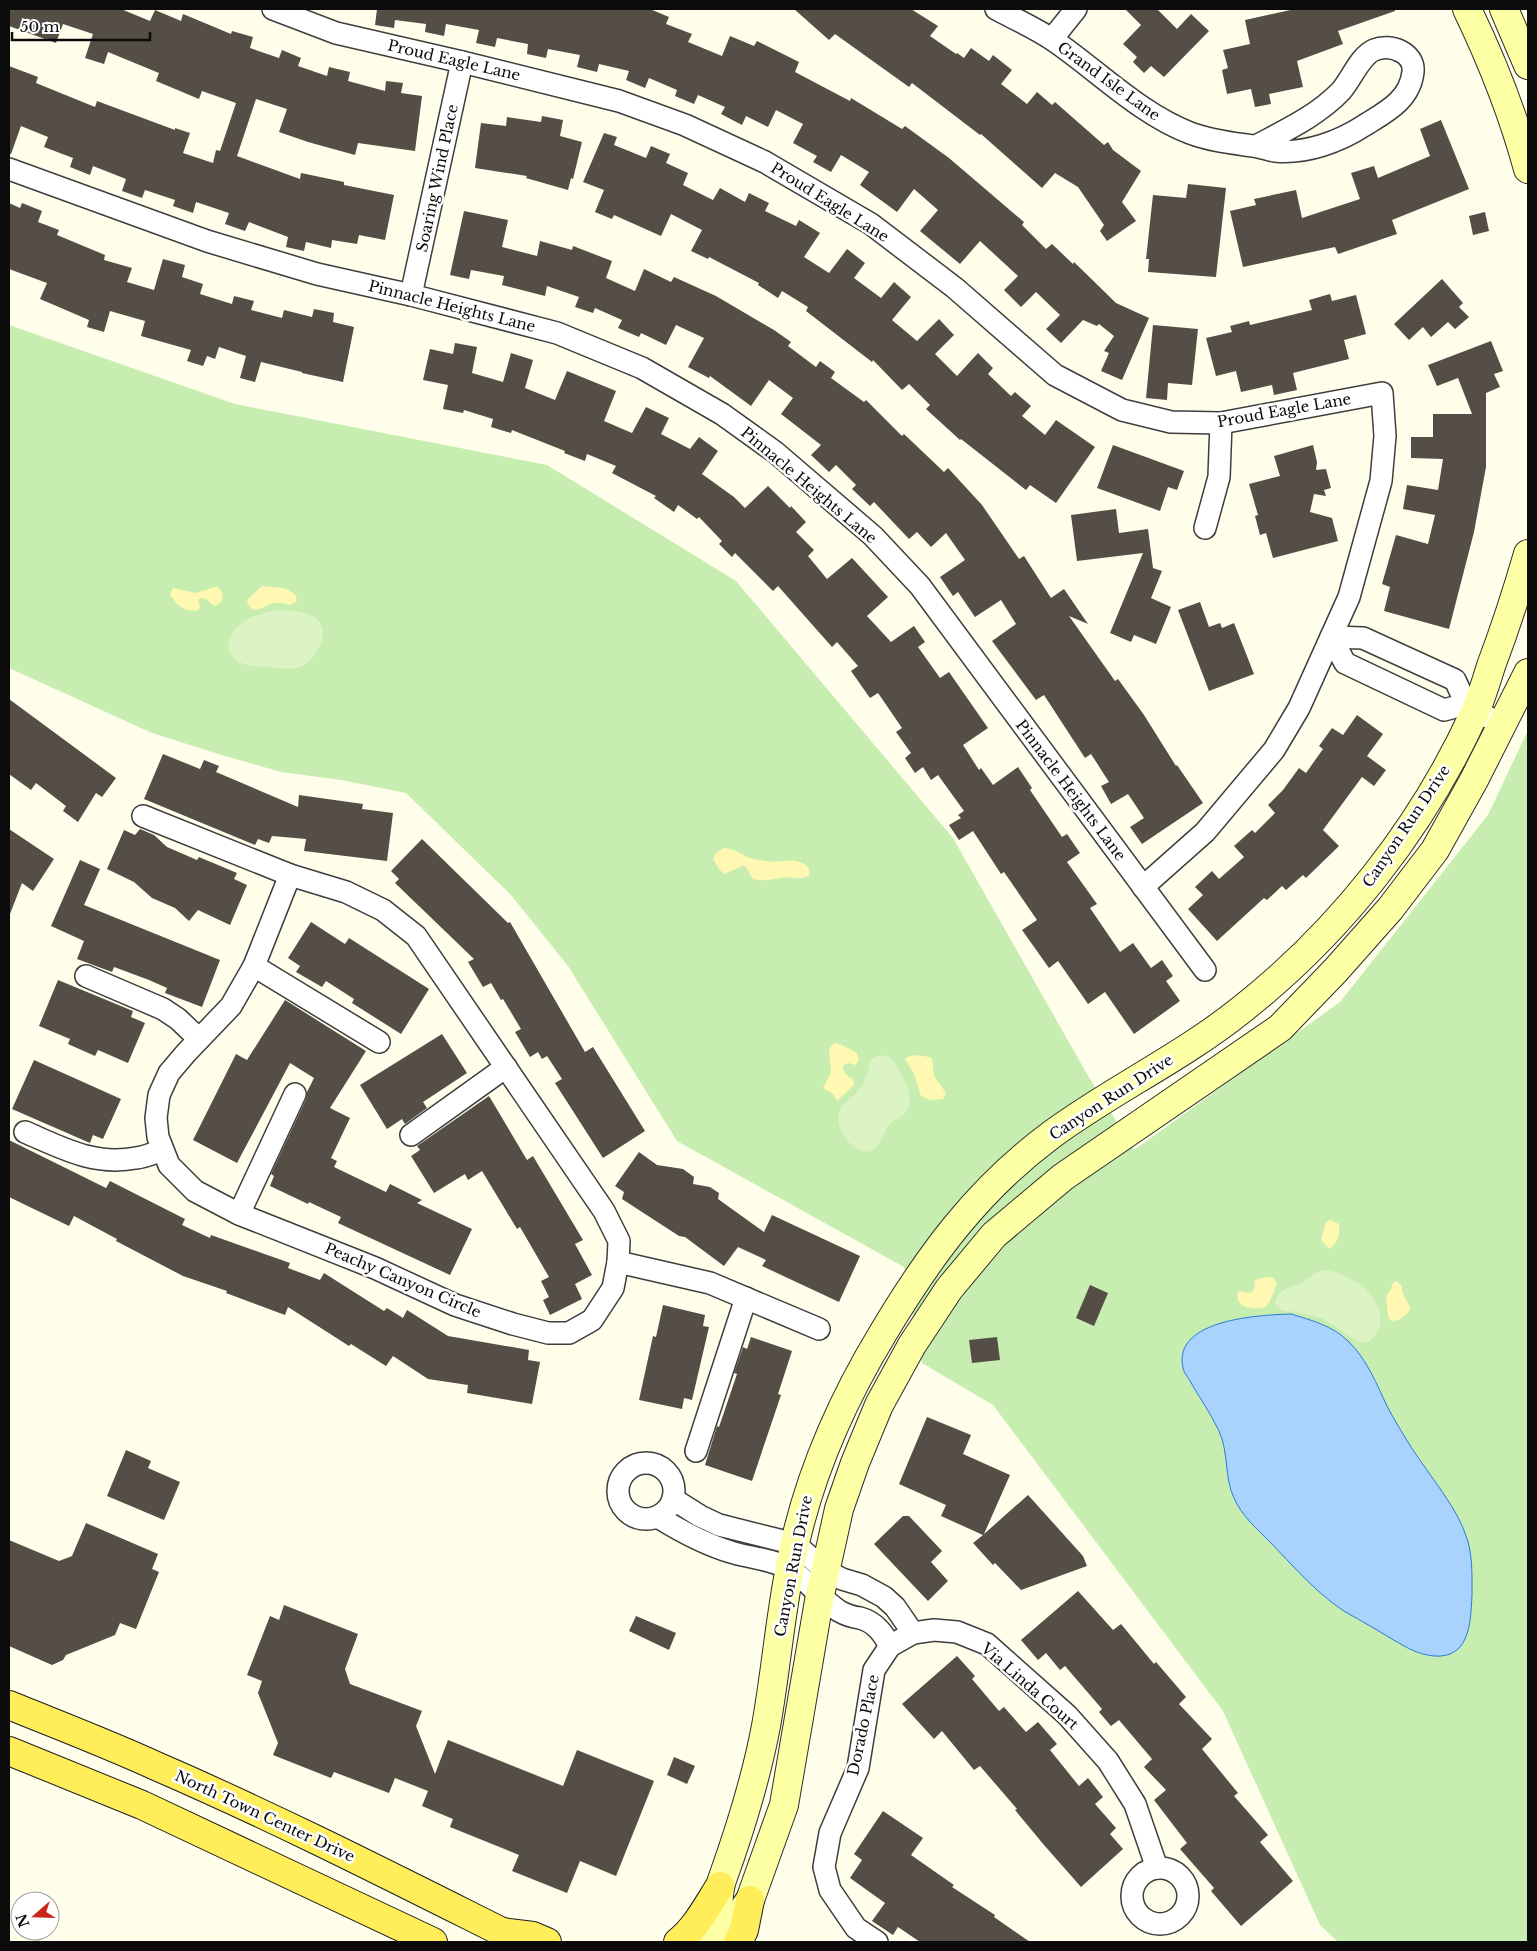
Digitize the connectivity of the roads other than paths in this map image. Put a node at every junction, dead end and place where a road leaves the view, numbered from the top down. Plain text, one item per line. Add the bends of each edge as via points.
1 (273, 9) edge
2 (996, 9) edge
3 (1076, 9) edge
4 (1467, 9) edge
5 (1504, 9) edge
6 (1052, 39) junction
7 (462, 62) junction
8 (1528, 65) edge
9 (1256, 146) junction
10 (9, 169) edge
11 (1528, 170) edge
12 (411, 295) junction
13 (1221, 423) junction
14 (1206, 528) dead end
15 (1528, 554) edge
16 (1331, 637) junction
17 (1528, 673) edge
18 (1471, 708) junction
19 (1503, 726) junction
20 (143, 816) dead end
21 (290, 875) junction
22 (1143, 887) junction
23 (254, 966) junction
24 (1205, 970) dead end
25 (86, 976) dead end
26 (199, 1039) junction
27 (379, 1042) dead end
28 (506, 1067) junction
29 (295, 1094) dead end
30 (25, 1132) dead end
31 (411, 1135) dead end
32 (162, 1150) junction
33 (239, 1214) junction
34 (618, 1262) junction
35 (746, 1298) junction
36 (819, 1330) dead end
37 (696, 1451) dead end
38 (673, 1499) junction
39 (658, 1517) junction
40 (807, 1570) junction
41 (913, 1633) junction
42 (890, 1646) junction
43 (9, 1705) edge
44 (9, 1751) edge
45 (1157, 1868) dead end
46 (720, 1886) junction
47 (750, 1900) junction
48 (508, 1937) edge
49 (433, 1942) edge
50 (547, 1942) edge
51 (678, 1942) edge
52 (699, 1942) edge
53 (724, 1942) edge
54 (738, 1942) edge
55 (877, 1942) edge

1 - 7 street, Proud Eagle Lane via 336,33
2 - 6 street, Grand Isle Lane
3 - 6 street
4 - 11 street via 1487,49
5 - 8 street
6 - 9 street, Grand Isle Lane via 1154,115 1190,133 1222,143
7 - 12 street, Soaring Wind Place
7 - 13 street, Proud Eagle Lane via 619,101 685,125 765,162 871,224 955,288 1055,376 1122,410 1171,422
9 - 9 street, Grand Isle Lane via 1276,151 1307,151 1353,132 1387,112 1406,95 1413,65 1406,54 1392,48 1374,50 1341,90 1305,120
10 - 12 street, Pinnacle Heights Lane via 207,241 317,274
12 - 22 street, Pinnacle Heights Lane via 556,333 642,368 722,414 775,452 873,536 920,586
13 - 14 street via 1219,476
13 - 16 street, Proud Eagle Lane via 1382,392 1385,436 1381,481 1349,597
15 - 18 street, Canyon Run Drive via 1506,626
16 - 18 street via 1363,638 1455,680
16 - 18 street via 1345,663 1444,710
16 - 22 street via 1299,708 1274,750 1205,832
17 - 19 street, Canyon Run Drive
18 - 19 street
18 - 40 street, Canyon Run Drive via 1453,756 1407,830 1374,876 1316,944 1255,999 1207,1036 1048,1137 1012,1167 956,1225 930,1258 855,1382 809,1487
19 - 40 street, Canyon Run Drive via 1435,850 1390,909 1280,1028 1063,1177 994,1234 949,1289 912,1346 879,1406 839,1509
20 - 21 street, Peachy Canyon Circle
21 - 23 street, Peachy Canyon Circle
21 - 28 street, Peachy Canyon Circle via 346,892 383,910 416,936
22 - 24 street, Pinnacle Heights Lane
23 - 26 street, Peachy Canyon Circle via 231,1006
23 - 27 street
25 - 26 street via 164,1009
26 - 32 street, Peachy Canyon Circle via 169,1073 159,1095 156,1118
28 - 31 street
28 - 34 street, Peachy Canyon Circle via 604,1211 619,1241
29 - 33 street
30 - 32 street via 82,1156 107,1161 137,1158
32 - 33 street, Peachy Canyon Circle via 169,1165 195,1191
33 - 34 street, Peachy Canyon Circle via 375,1268 456,1305 548,1333 569,1333 592,1320 613,1288
34 - 35 street via 710,1283
35 - 36 street
35 - 37 street
38 - 39 street
38 - 39 street via 672,1480 659,1466 640,1464 626,1472 619,1484 623,1506 642,1519
38 - 40 street
39 - 40 street via 709,1545
40 - 41 street via 862,1585 884,1597
40 - 42 street via 844,1614 873,1624
40 - 46 street, Canyon Run Drive via 755,1777
40 - 47 street, Canyon Run Drive via 784,1805
41 - 42 street, Dorado Place
41 - 45 street, Via Linda Court via 934,1630 957,1632 987,1644 1067,1715 1108,1761 1135,1804
42 - 55 street, Dorado Place via 874,1670 858,1768 830,1833 824,1867 830,1890 856,1928
43 - 48 main road, North Town Center Drive via 158,1766 378,1869
44 - 49 main road via 142,1805
46 - 51 main road via 688,1934
46 - 52 street, Canyon Run Drive via 717,1910 709,1930
47 - 53 street, Canyon Run Drive
47 - 54 main road
48 - 50 main road, North Town Center Drive via 533,1936

